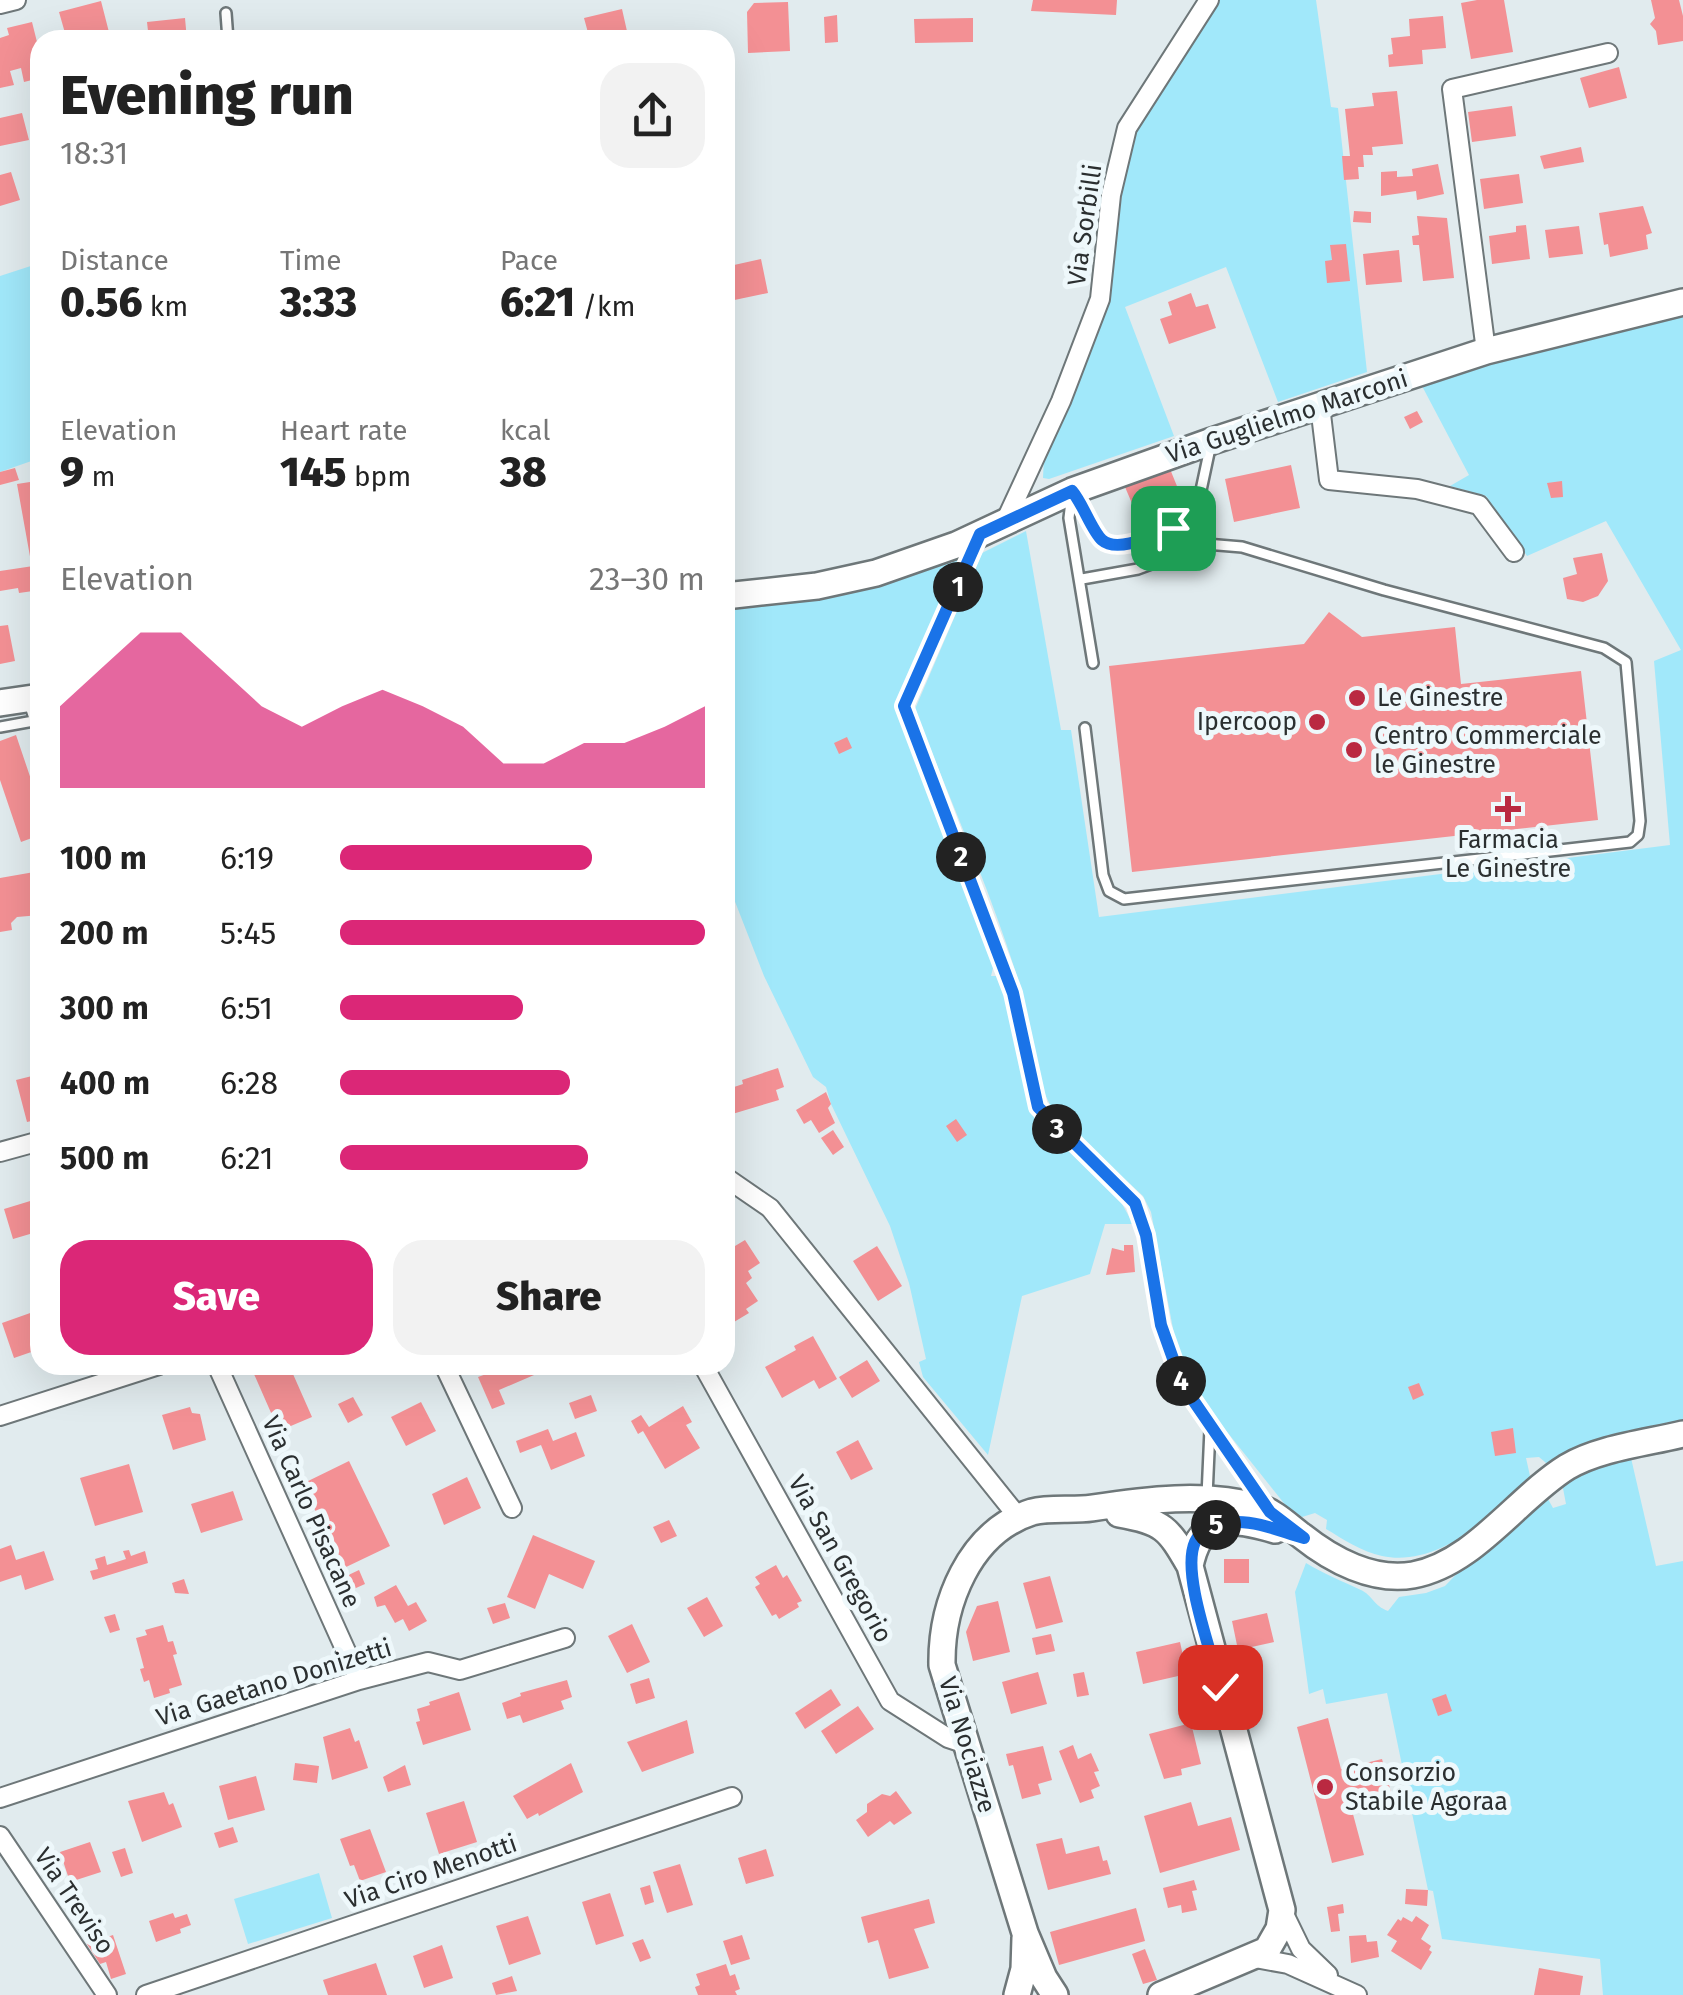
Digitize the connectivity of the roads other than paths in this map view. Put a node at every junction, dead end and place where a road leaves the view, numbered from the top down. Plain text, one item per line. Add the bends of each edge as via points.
1 (16, 0) edge
2 (1209, 0) edge
3 (0, 4) edge
4 (226, 13) dead end
5 (227, 30) edge
6 (1608, 53) dead end
7 (1683, 302) edge
8 (1486, 351) junction
9 (1320, 406) junction
10 (1212, 440) junction
11 (1072, 491) junction
12 (1005, 522) junction
13 (1202, 531) junction
14 (980, 534) junction
15 (1206, 544) junction
16 (1514, 552) dead end
17 (1082, 579) junction
18 (735, 595) edge
19 (1093, 663) dead end
20 (0, 703) edge
21 (30, 708) edge
22 (30, 713) edge
23 (0, 727) edge
24 (1085, 728) dead end
25 (30, 1143) edge
26 (0, 1152) edge
27 (735, 1183) edge
28 (128, 1375) edge
29 (222, 1375) edge
30 (449, 1375) edge
31 (709, 1375) edge
32 (0, 1416) edge
33 (1210, 1428) junction
34 (1683, 1434) edge
35 (1207, 1501) junction
36 (512, 1508) dead end
37 (1090, 1509) junction
38 (1270, 1512) junction
39 (1019, 1518) junction
40 (1304, 1538) junction
41 (1190, 1566) junction
42 (565, 1638) dead end
43 (359, 1680) junction
44 (966, 1744) junction
45 (732, 1797) dead end
46 (0, 1798) edge
47 (0, 1836) edge
48 (1282, 1910) junction
49 (1026, 1933) junction
50 (1254, 1958) junction
51 (1204, 1988) edge
52 (1352, 1993) edge
53 (107, 1995) edge
54 (146, 1995) edge
55 (1018, 1995) edge
56 (1055, 1995) edge
57 (1161, 1995) edge

1 - 3 street
2 - 12 street, Via Sorbilli via 1128,128 1111,195 1100,299
4 - 5 lane
6 - 8 street via 1452,90
7 - 8 street, Via Guglielmo Marconi
8 - 9 street, Via Guglielmo Marconi
9 - 10 street, Via Guglielmo Marconi
9 - 16 street via 1329,480 1418,489 1479,505
10 - 11 street, Via Guglielmo Marconi
10 - 13 lane via 1200,494
11 - 12 street, Via Guglielmo Marconi
11 - 13 lane via 1100,539 1110,544 1173,528
11 - 17 lane via 1070,518
12 - 14 street, Via Guglielmo Marconi
13 - 15 lane
14 - 18 street, Via Guglielmo Marconi via 876,573
14 - 33 lane via 904,706 1013,993 1038,1107 1135,1203 1170,1357
15 - 17 lane via 1138,570
15 - 24 lane via 1257,550 1618,654 1628,678 1638,835 1630,842 1124,900 1109,891 1103,876
17 - 19 lane
20 - 21 street
22 - 23 lane
25 - 26 street
27 - 39 street via 770,1208
28 - 32 street
29 - 43 street, Via Carlo Pisacane
30 - 36 street
31 - 44 street, Via San Gregorio via 890,1701
33 - 35 lane
33 - 38 lane
34 - 40 street, Via Nociazze via 1571,1464 1505,1521 1416,1575 1377,1576
35 - 37 street, Via Nociazze
35 - 38 street, Via Nociazze
37 - 39 street, Via Nociazze
37 - 41 street via 1164,1526
38 - 40 street, Via Nociazze
39 - 44 street, Via Nociazze via 971,1559 952,1599 942,1665
40 - 41 street via 1250,1523 1214,1525 1195,1542
41 - 48 street
42 - 43 street, Via Gaetano Donizetti via 460,1670 428,1662
43 - 46 street, Via Gaetano Donizetti
44 - 49 street, Via Nociazze
45 - 54 street, Via Ciro Menotti
47 - 53 street, Via Treviso
48 - 50 street via 1274,1940
48 - 52 street via 1301,1949
49 - 55 street
49 - 56 street, Via Nociazze
50 - 51 street
50 - 52 street via 1288,1964
51 - 57 street

